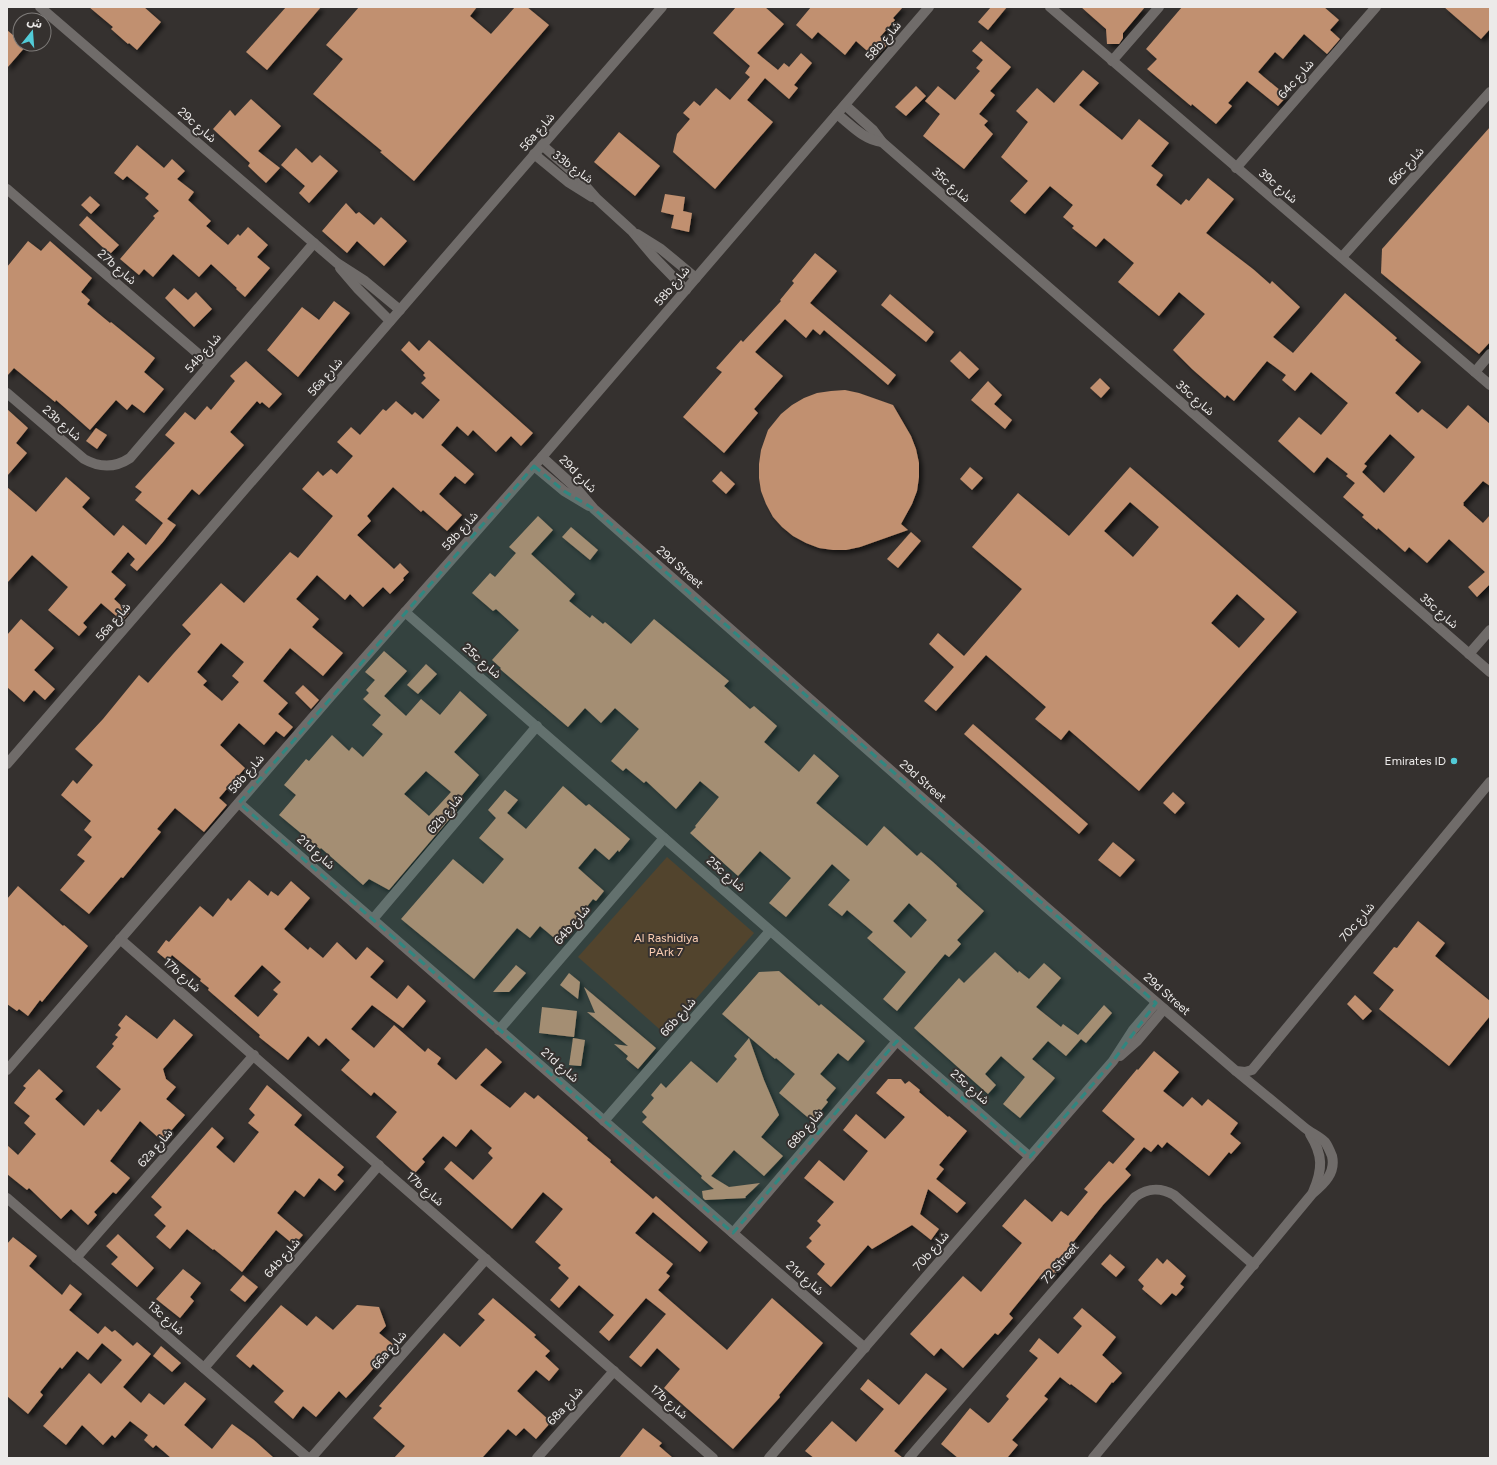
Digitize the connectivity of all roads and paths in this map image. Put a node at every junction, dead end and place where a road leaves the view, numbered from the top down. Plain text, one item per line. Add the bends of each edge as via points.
1 (40, 7) edge
2 (662, 7) edge
3 (929, 7) edge
4 (1050, 7) edge
5 (1159, 7) edge
6 (1376, 7) edge
7 (1112, 61) junction
8 (1490, 92) edge
9 (845, 105) junction
10 (837, 114) junction
11 (882, 142) junction
12 (542, 145) junction
13 (534, 154) junction
14 (1236, 168) junction
15 (7, 189) edge
16 (597, 199) junction
17 (632, 231) junction
18 (314, 243) junction
19 (1342, 257) junction
20 (337, 263) junction
21 (696, 278) junction
22 (686, 290) junction
23 (400, 310) junction
24 (390, 321) junction
25 (1490, 354) edge
26 (210, 364) junction
27 (1475, 372) junction
28 (1490, 385) edge
29 (7, 393) edge
30 (542, 457) junction
31 (105, 466) joint
32 (534, 466) junction
33 (594, 508) junction
34 (405, 612) junction
35 (1490, 630) edge
36 (1469, 654) junction
37 (1490, 672) edge
38 (537, 726) junction
39 (7, 764) edge
40 (1490, 782) edge
41 (239, 803) junction
42 (664, 838) junction
43 (372, 919) junction
44 (770, 931) junction
45 (120, 939) junction
46 (1160, 1006) junction
47 (500, 1030) junction
48 (898, 1041) junction
49 (254, 1055) junction
50 (7, 1070) edge
51 (1238, 1072) junction
52 (604, 1121) junction
53 (1030, 1157) junction
54 (379, 1165) junction
55 (7, 1198) edge
56 (733, 1233) junction
57 (76, 1258) junction
58 (486, 1259) junction
59 (1254, 1264) junction
60 (865, 1348) junction
61 (204, 1368) junction
62 (614, 1371) junction
63 (308, 1458) edge
64 (311, 1458) edge
65 (537, 1458) edge
66 (713, 1458) edge
67 (769, 1458) edge
68 (909, 1458) edge
69 (1093, 1458) edge

1 - 18 street, 29c شارع
2 - 12 street, 56a شارع
3 - 9 street, 58b شارع
4 - 7 street, 39c شارع
5 - 7 street
6 - 14 street, 64c شارع
7 - 14 street, 39c شارع
8 - 19 street, 66c شارع
9 - 10 street, 58b شارع
9 - 11 street, 35c شارع via 873,130
10 - 11 street, 35c شارع via 867,138
10 - 21 street, 58b شارع
11 - 36 street, 35c شارع
12 - 13 street, 56a شارع
12 - 16 street, 33b شارع via 575,174
13 - 16 street, 33b شارع via 568,182
13 - 23 street, 56a شارع
14 - 19 street, 39c شارع
15 - 26 street, 27b شارع
16 - 17 street, 33b شارع
17 - 21 street, 33b شارع
17 - 22 street, 33b شارع
18 - 20 street, 29c شارع
18 - 26 street, 54b شارع
19 - 27 street, 39c شارع
20 - 23 street, 29c شارع via 365,281
20 - 24 street, 29c شارع via 358,289
21 - 22 street, 58b شارع
22 - 30 street, 58b شارع
23 - 24 street, 56a شارع
24 - 39 street, 56a شارع
25 - 27 street
26 - 31 street, 54b شارع via 130,458 118,465
27 - 28 street, 39c شارع
29 - 31 street, 23b شارع via 84,459 91,464
30 - 32 street, 58b شارع
30 - 33 street, 29d شارع
32 - 33 street, 29d شارع via 564,490
32 - 34 street, 58b شارع
33 - 46 street, 29d Street
34 - 38 street, 25c شارع
34 - 41 street, 58b شارع
35 - 36 street
36 - 37 street, 35c شارع
38 - 42 street, 25c شارع
38 - 43 street, 62b شارع
40 - 51 street, 70c شارع via 1252,1070
41 - 43 street, 21d شارع
41 - 45 street, 58b شارع
42 - 44 street, 25c شارع
42 - 47 street, 64b شارع
43 - 47 street, 21d شارع
44 - 48 street, 25c شارع
44 - 52 street, 66b شارع
45 - 49 street, 17b شارع
45 - 50 street, 58b شارع
46 - 51 street, 29d Street
46 - 53 street, 70b شارع via 1133,1030 1113,1061
47 - 52 street, 21d شارع
48 - 53 street, 25c شارع
48 - 56 street, 68b شارع
49 - 54 street, 17b شارع
49 - 57 street, 62a شارع
51 - 59 street, 29d Street via 1308,1131 1315,1142 1321,1162 1312,1194
52 - 56 street, 21d شارع
53 - 60 street, 70b شارع
54 - 58 street, 17b شارع
54 - 61 street, 64b شارع
55 - 57 street, 13c شارع
56 - 60 street, 21d شارع
57 - 61 street, 13c شارع
58 - 62 street, 17b شارع
58 - 64 street, 66a شارع
59 - 68 street, 72 Street via 1174,1195 1156,1189 1141,1193
59 - 69 street
60 - 67 street, 70b شارع
61 - 63 street, 13c شارع
62 - 65 street, 68a شارع
62 - 66 street, 17b شارع

